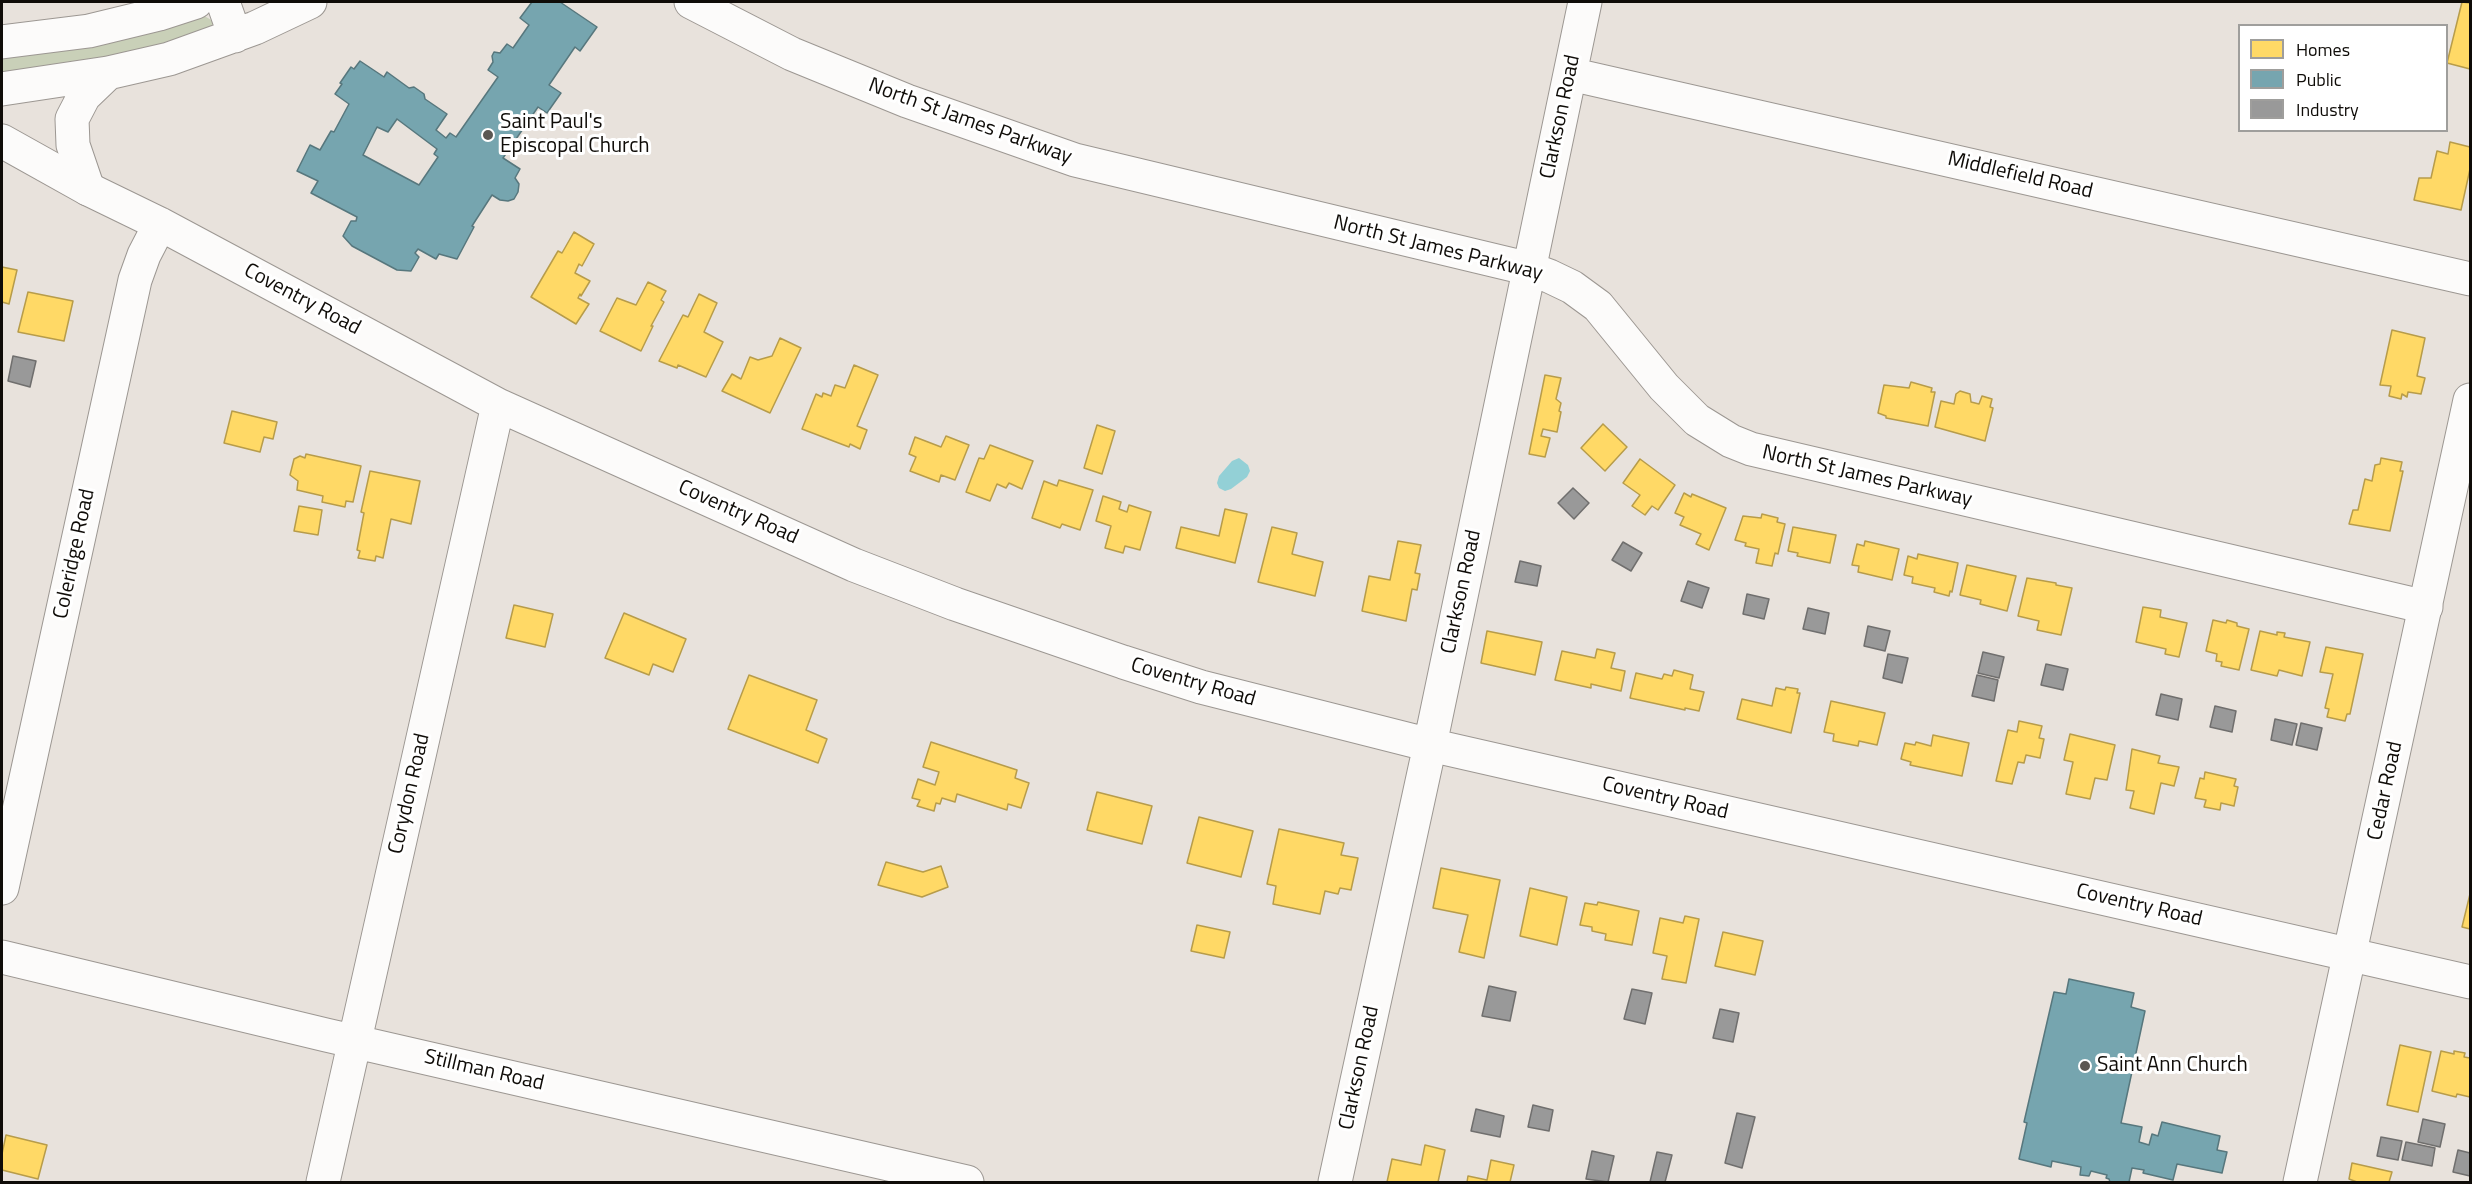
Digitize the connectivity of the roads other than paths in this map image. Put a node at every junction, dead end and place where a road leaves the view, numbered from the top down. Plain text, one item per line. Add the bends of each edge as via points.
1 (196, 2) edge
2 (223, 2) edge
3 (310, 2) edge
4 (691, 2) edge
5 (1585, 2) edge
6 (235, 36) junction
7 (2, 42) edge
8 (108, 73) junction
9 (1570, 74) junction
10 (2, 89) edge
11 (2, 141) edge
12 (88, 189) junction
13 (160, 224) junction
14 (1530, 269) junction
15 (2470, 279) edge
16 (2470, 400) edge
17 (498, 405) junction
18 (2426, 607) junction
19 (1430, 745) junction
20 (2, 888) edge
21 (2350, 955) junction
22 (2, 957) edge
23 (2470, 982) edge
24 (354, 1041) junction
25 (323, 1182) edge
26 (967, 1182) edge
27 (1335, 1182) edge
28 (2300, 1182) edge

1 - 7 street via 89,31
2 - 6 street
3 - 6 street
4 - 14 street, North St James Parkway via 792,54 907,101 1075,160
5 - 9 street, Clarkson Road
6 - 8 street via 169,59
8 - 10 street
8 - 12 street via 84,96 72,119 73,145
9 - 14 street, Clarkson Road
9 - 15 street, Middlefield Road
11 - 12 street, Coventry Road
12 - 13 street, Coventry Road
13 - 17 street, Coventry Road
13 - 20 street, Coleridge Road via 135,280
14 - 18 street, North St James Parkway via 1572,287 1598,306 1683,408 1713,431 1750,449
14 - 19 street, Clarkson Road
16 - 18 street, Cedar Road
17 - 19 street, Coventry Road via 770,528 955,604 1201,687
17 - 24 street, Corydon Road
18 - 21 street, Cedar Road
19 - 21 street, Coventry Road
19 - 27 street, Clarkson Road
21 - 23 street, Coventry Road
21 - 28 street, Cedar Road
22 - 24 street, Stillman Road
24 - 25 street, Corydon Road
24 - 26 street, Stillman Road

